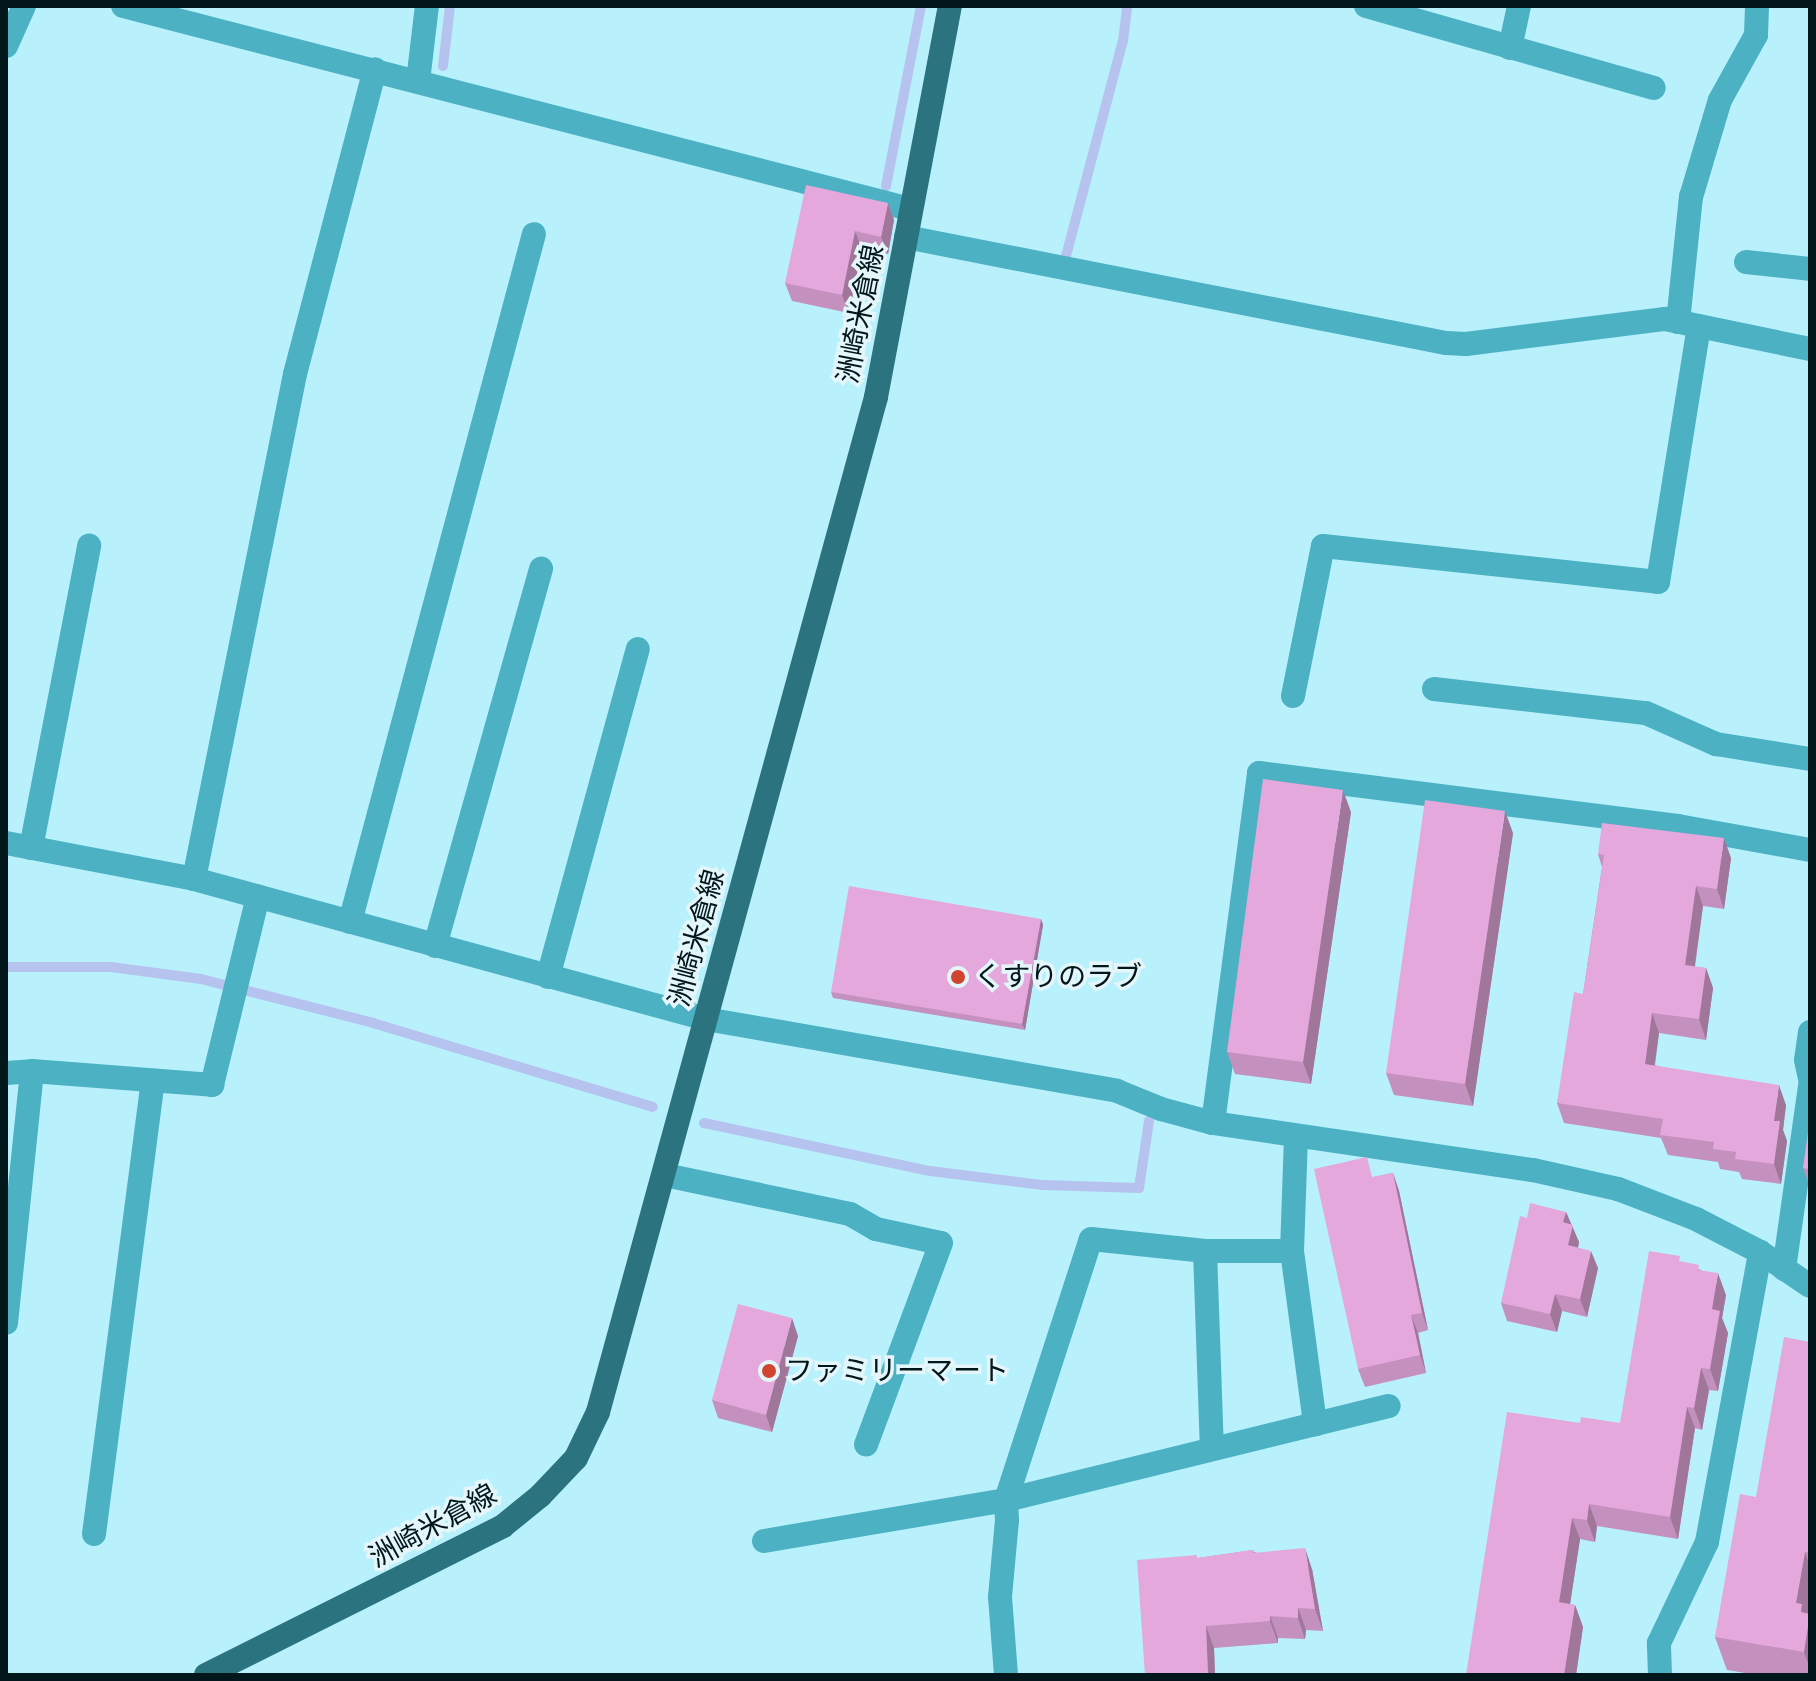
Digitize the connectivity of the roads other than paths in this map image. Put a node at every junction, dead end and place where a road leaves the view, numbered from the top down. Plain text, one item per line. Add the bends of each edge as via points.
1 (24, 6) edge
2 (123, 6) edge
3 (427, 6) edge
4 (950, 6) edge
5 (1366, 6) edge
6 (1519, 6) edge
7 (1757, 6) edge
8 (6, 46) edge
9 (1510, 48) junction
10 (375, 69) junction
11 (418, 81) junction
12 (1654, 88) dead end
13 (910, 209) junction
14 (534, 234) dead end
15 (906, 237) junction
16 (1746, 262) dead end
17 (1810, 269) edge
18 (1689, 324) junction
19 (1810, 349) edge
20 (89, 546) dead end
21 (541, 569) dead end
22 (638, 649) dead end
23 (1434, 689) dead end
24 (1293, 696) dead end
25 (1810, 759) edge
26 (6, 843) edge
27 (31, 848) junction
28 (1810, 850) edge
29 (194, 879) junction
30 (258, 897) junction
31 (350, 922) junction
32 (435, 946) junction
33 (548, 977) junction
34 (706, 1019) junction
35 (1810, 1032) edge
36 (32, 1071) junction
37 (6, 1073) edge
38 (1810, 1079) edge
39 (153, 1081) junction
40 (1810, 1086) edge
41 (1213, 1123) junction
42 (1296, 1136) junction
43 (665, 1175) junction
44 (1205, 1251) junction
45 (1292, 1251) junction
46 (1760, 1252) junction
47 (1784, 1269) junction
48 (1810, 1286) edge
49 (6, 1323) edge
50 (1389, 1406) dead end
51 (1315, 1424) junction
52 (866, 1445) dead end
53 (1212, 1449) junction
54 (1006, 1500) junction
55 (94, 1534) dead end
56 (764, 1541) dead end
57 (206, 1675) edge
58 (1006, 1675) edge
59 (1660, 1675) edge

1 - 8 street
2 - 10 street
3 - 11 street
4 - 13 main road, 洲崎米倉線
5 - 9 street
6 - 9 street
7 - 18 street via 1756,35 1720,100 1691,197
9 - 12 street
10 - 11 street
10 - 29 street via 295,374
11 - 13 street
13 - 15 main road, 洲崎米倉線
14 - 31 street
15 - 18 street via 1446,343 1665,319
15 - 34 main road, 洲崎米倉線 via 876,397
16 - 17 street
18 - 19 street
18 - 24 street via 1658,582 1323,546
20 - 27 street
21 - 32 street
22 - 33 street
23 - 25 street via 1646,713 1716,744
26 - 27 street
27 - 29 street
28 - 41 street via 1678,826 1259,773
29 - 30 street
30 - 31 street
30 - 39 street via 212,1085
31 - 32 street
32 - 33 street
33 - 34 street
34 - 41 street via 1117,1091
34 - 43 main road, 洲崎米倉線
35 - 38 street
36 - 37 street
36 - 39 street
36 - 49 street
39 - 55 street
40 - 47 street
41 - 42 street
42 - 45 street
42 - 46 street via 1533,1170 1618,1189 1696,1219
43 - 52 street via 850,1214 876,1229 941,1243
43 - 57 main road, 洲崎米倉線 via 598,1412 576,1458 503,1526
44 - 45 street
44 - 53 street
44 - 54 street via 1091,1239
45 - 51 street
46 - 47 street
46 - 59 street via 1707,1542 1659,1643
47 - 48 street
50 - 51 street
51 - 53 street
53 - 54 street
54 - 56 street
54 - 58 street via 1000,1597

